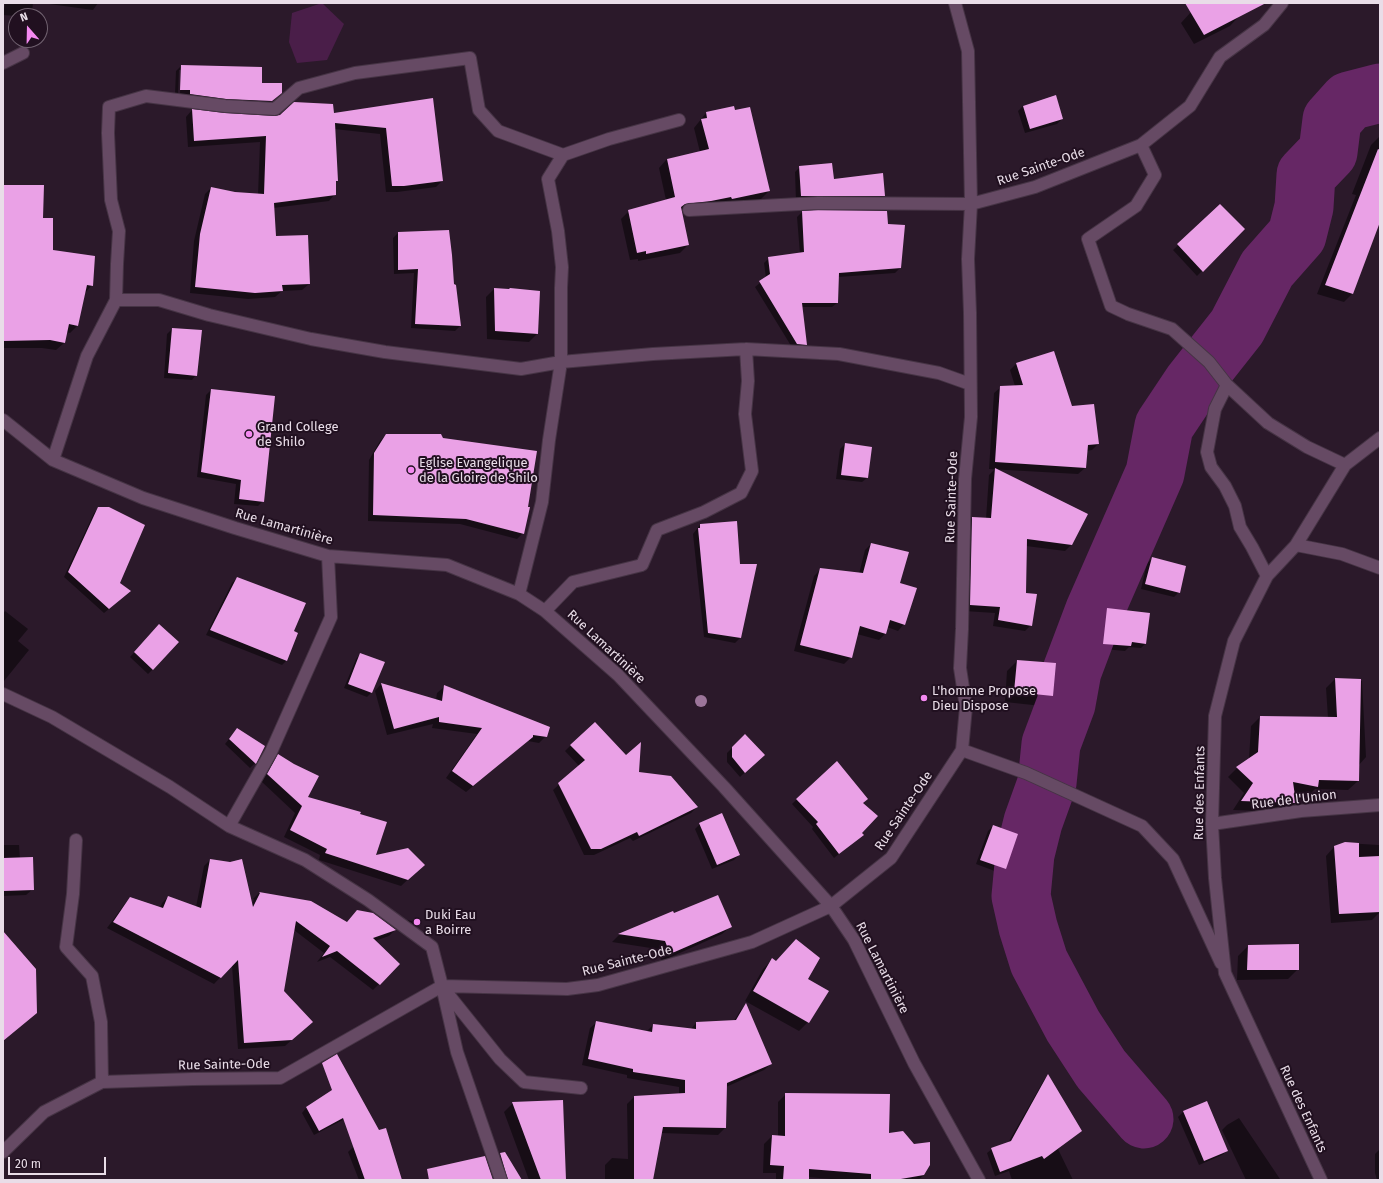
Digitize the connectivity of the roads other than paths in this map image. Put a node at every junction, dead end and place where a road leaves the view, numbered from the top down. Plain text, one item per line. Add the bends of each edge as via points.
1 (955, 3) edge
2 (1282, 3) edge
3 (23, 52) dead end
4 (3, 63) edge
5 (679, 120) dead end
6 (1141, 145) junction
7 (563, 155) junction
8 (971, 204) junction
9 (689, 210) dead end
10 (116, 300) junction
11 (746, 349) junction
12 (562, 362) junction
13 (970, 384) junction
14 (1228, 385) junction
15 (3, 420) edge
16 (1380, 438) edge
17 (53, 460) junction
18 (1345, 465) junction
19 (1296, 545) junction
20 (328, 556) junction
21 (1380, 568) edge
22 (1267, 576) junction
23 (519, 594) junction
24 (545, 611) junction
25 (3, 694) edge
26 (962, 750) junction
27 (1380, 805) edge
28 (1212, 824) junction
29 (229, 826) junction
30 (76, 840) dead end
31 (831, 906) junction
32 (1225, 973) junction
33 (442, 986) junction
34 (102, 1082) junction
35 (581, 1088) dead end
36 (3, 1152) edge
37 (500, 1180) edge
38 (979, 1180) edge
39 (1321, 1180) edge

1 - 8 street via 968,51
2 - 6 street, Rue Sainte-Ode via 1264,25 1220,57 1190,106
3 - 4 street
5 - 7 street via 609,139
6 - 8 street, Rue Sainte-Ode via 1035,187
6 - 14 street via 1155,175 1136,206 1088,239 1111,306 1172,329 1209,362
7 - 10 street via 498,131 478,110 470,58 355,73 299,88 275,109 225,106 146,96 109,107 112,200 119,230
7 - 12 street via 548,179 562,267
8 - 9 street via 818,203
8 - 13 street, Rue Sainte-Ode via 968,259
10 - 12 street via 159,300 209,315 311,339 385,352 521,369
10 - 17 street via 87,356
11 - 12 street
11 - 13 street via 838,354 939,373
11 - 24 street via 748,381 745,414 752,471 741,493 704,512 657,530 642,565 573,582
12 - 23 street via 542,502
13 - 26 street, Rue Sainte-Ode via 971,417 965,479 960,668 966,707
14 - 18 street via 1268,423 1307,447
14 - 22 street via 1215,409 1208,452 1211,467 1225,486 1235,506 1240,527
15 - 17 street, Rue Lamartinière
16 - 18 street, Rue des Enfants
17 - 20 street, Rue Lamartinière via 144,498
18 - 19 street, Rue des Enfants
19 - 21 street via 1342,554
19 - 22 street, Rue des Enfants
20 - 23 street, Rue Lamartinière via 446,565
20 - 29 street via 331,617 271,752
22 - 28 street, Rue des Enfants via 1234,641 1215,716
23 - 24 street, Rue Lamartinière
24 - 31 street, Rue Lamartinière via 618,675 724,787
25 - 29 street via 58,721 170,786
26 - 31 street, Rue Sainte-Ode via 891,858
26 - 32 street via 1026,773 1142,826 1173,859
27 - 28 street, Rue de l'Union via 1301,811
28 - 32 street, Rue des Enfants
29 - 33 street via 306,860 368,900 432,947
30 - 34 street via 73,894 66,947 92,976 101,1022
31 - 33 street, Rue Sainte-Ode via 752,942 598,985 567,989
31 - 38 street, Rue Lamartinière via 854,940 914,1063
32 - 39 street, Rue des Enfants
33 - 34 street, Rue Sainte-Ode via 280,1078
33 - 35 street via 500,1059 524,1082
33 - 37 street via 457,1052
34 - 36 street, Rue Sainte-Ode via 44,1112

